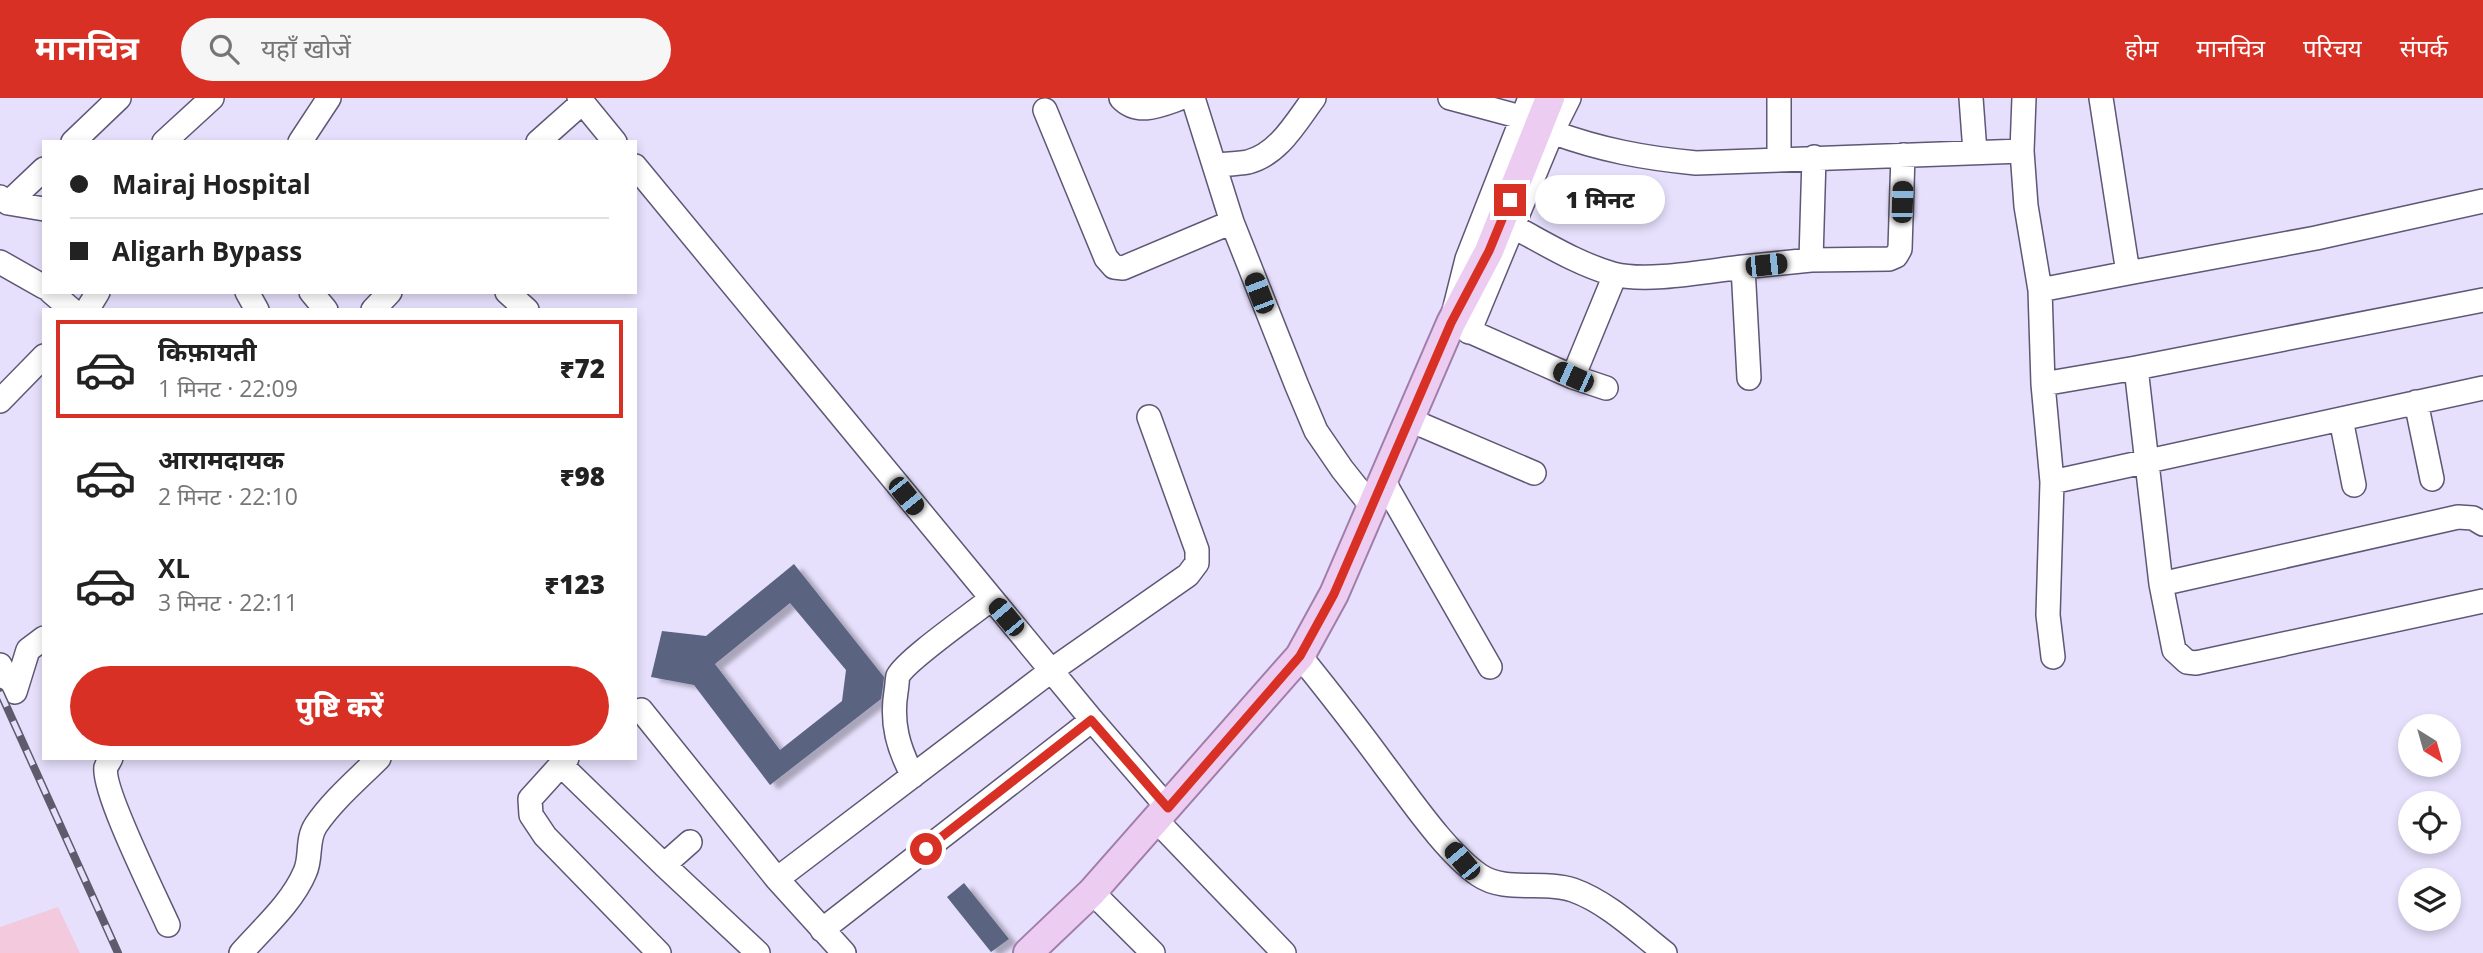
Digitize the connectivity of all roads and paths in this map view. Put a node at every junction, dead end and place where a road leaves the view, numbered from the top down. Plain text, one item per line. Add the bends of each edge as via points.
1 (119, 98) edge
2 (212, 98) edge
3 (329, 98) edge
4 (1121, 98) edge
5 (1181, 98) edge
6 (1193, 98) edge
7 (1314, 98) edge
8 (1450, 98) edge
9 (1550, 98) edge
10 (1569, 98) edge
11 (1779, 98) edge
12 (1971, 98) edge
13 (2024, 98) edge
14 (2101, 98) edge
15 (581, 100) edge
16 (1526, 108) edge
17 (1045, 110) dead end
18 (1552, 132) junction
19 (75, 140) edge
20 (166, 140) edge
21 (301, 140) edge
22 (540, 140) edge
23 (613, 140) edge
24 (2022, 151) junction
25 (1975, 152) junction
26 (1903, 155) junction
27 (1814, 157) junction
28 (1779, 159) junction
29 (1215, 164) junction
30 (637, 168) edge
31 (42, 171) edge
32 (4, 200) edge
33 (2483, 201) edge
34 (42, 209) edge
35 (1232, 222) junction
36 (1514, 227) junction
37 (1811, 260) junction
38 (0, 262) edge
39 (1743, 267) junction
40 (2128, 273) junction
41 (1615, 275) junction
42 (42, 286) edge
43 (2040, 290) junction
44 (53, 294) edge
45 (312, 294) edge
46 (388, 294) edge
47 (509, 294) edge
48 (2483, 300) edge
49 (70, 308) edge
50 (324, 308) edge
51 (375, 308) edge
52 (525, 308) edge
53 (1460, 327) junction
54 (42, 358) edge
55 (2136, 368) junction
56 (1573, 377) junction
57 (1749, 378) dead end
58 (2043, 384) junction
59 (1606, 388) dead end
60 (2483, 388) edge
61 (0, 401) edge
62 (2416, 402) junction
63 (1149, 417) dead end
64 (2341, 419) junction
65 (1410, 420) junction
66 (2146, 460) junction
67 (1534, 473) dead end
68 (2432, 479) dead end
69 (1384, 482) junction
70 (2052, 482) junction
71 (2354, 485) dead end
72 (1373, 508) junction
73 (2483, 524) edge
74 (2161, 583) junction
75 (991, 599) junction
76 (2483, 601) edge
77 (42, 640) edge
78 (1300, 656) junction
79 (2053, 657) dead end
80 (0, 665) edge
81 (1490, 667) dead end
82 (1052, 670) junction
83 (641, 710) dead end
84 (1091, 720) junction
85 (110, 760) edge
86 (377, 760) edge
87 (564, 761) edge
88 (913, 776) junction
89 (1162, 815) junction
90 (690, 842) dead end
91 (664, 866) junction
92 (777, 879) junction
93 (1092, 892) junction
94 (168, 925) dead end
95 (822, 930) junction
96 (1269, 948) edge
97 (241, 953) edge
98 (659, 953) edge
99 (758, 953) edge
100 (844, 953) edge
101 (1028, 953) edge
102 (1153, 953) edge
103 (1665, 953) edge

1 - 19 street
2 - 20 street
3 - 21 street
4 - 5 street via 1145,108
6 - 29 street
7 - 29 street via 1263,157
8 - 16 street
9 - 53 main road
10 - 18 street
11 - 28 street
12 - 25 street
13 - 24 street
14 - 40 street
15 - 22 street
15 - 23 street
16 - 53 street via 1467,258
17 - 35 street via 1106,258 1114,267 1123,268
18 - 28 street via 1596,148 1647,158 1696,163
18 - 36 street
24 - 25 street
24 - 43 street
25 - 26 street
26 - 27 street
26 - 37 street via 1900,249 1896,256
27 - 28 street
27 - 37 street
29 - 35 street
30 - 75 street
31 - 32 street
32 - 34 street
33 - 40 street
35 - 72 street via 1316,430
36 - 41 street
36 - 53 street
37 - 39 street
38 - 42 street
39 - 41 street
39 - 57 street
40 - 43 street
41 - 56 street
43 - 58 street
44 - 49 street
45 - 50 street
46 - 51 street
47 - 52 street
48 - 55 street
53 - 56 street
53 - 65 main road
54 - 61 street
55 - 58 street
55 - 66 street
56 - 59 street
58 - 70 street
60 - 62 street
62 - 64 street
62 - 68 street
63 - 82 street via 1197,550 1197,563 1188,575
64 - 66 street
64 - 71 street
65 - 67 street
65 - 69 main road
66 - 70 street
66 - 74 street
69 - 72 main road
69 - 81 street
70 - 79 street via 2048,615
72 - 78 main road
73 - 74 street via 2458,517
74 - 76 street via 2174,650 2187,662 2196,663
75 - 82 street
75 - 88 street via 898,675 894,727
77 - 80 street via 28,650 15,692
78 - 89 main road
78 - 103 street via 1416,808 1481,877 1505,885 1544,884 1573,890 1601,904
82 - 84 street
82 - 88 street
83 - 92 street
84 - 89 street
84 - 95 street
85 - 94 street via 105,768 107,780 129,842
86 - 97 street via 314,828 299,885
87 - 91 street
87 - 98 street via 530,799 531,815 545,836
88 - 92 street
89 - 93 main road
89 - 96 street
90 - 91 street
91 - 99 street
92 - 95 street
93 - 101 main road
93 - 102 street
95 - 100 street

